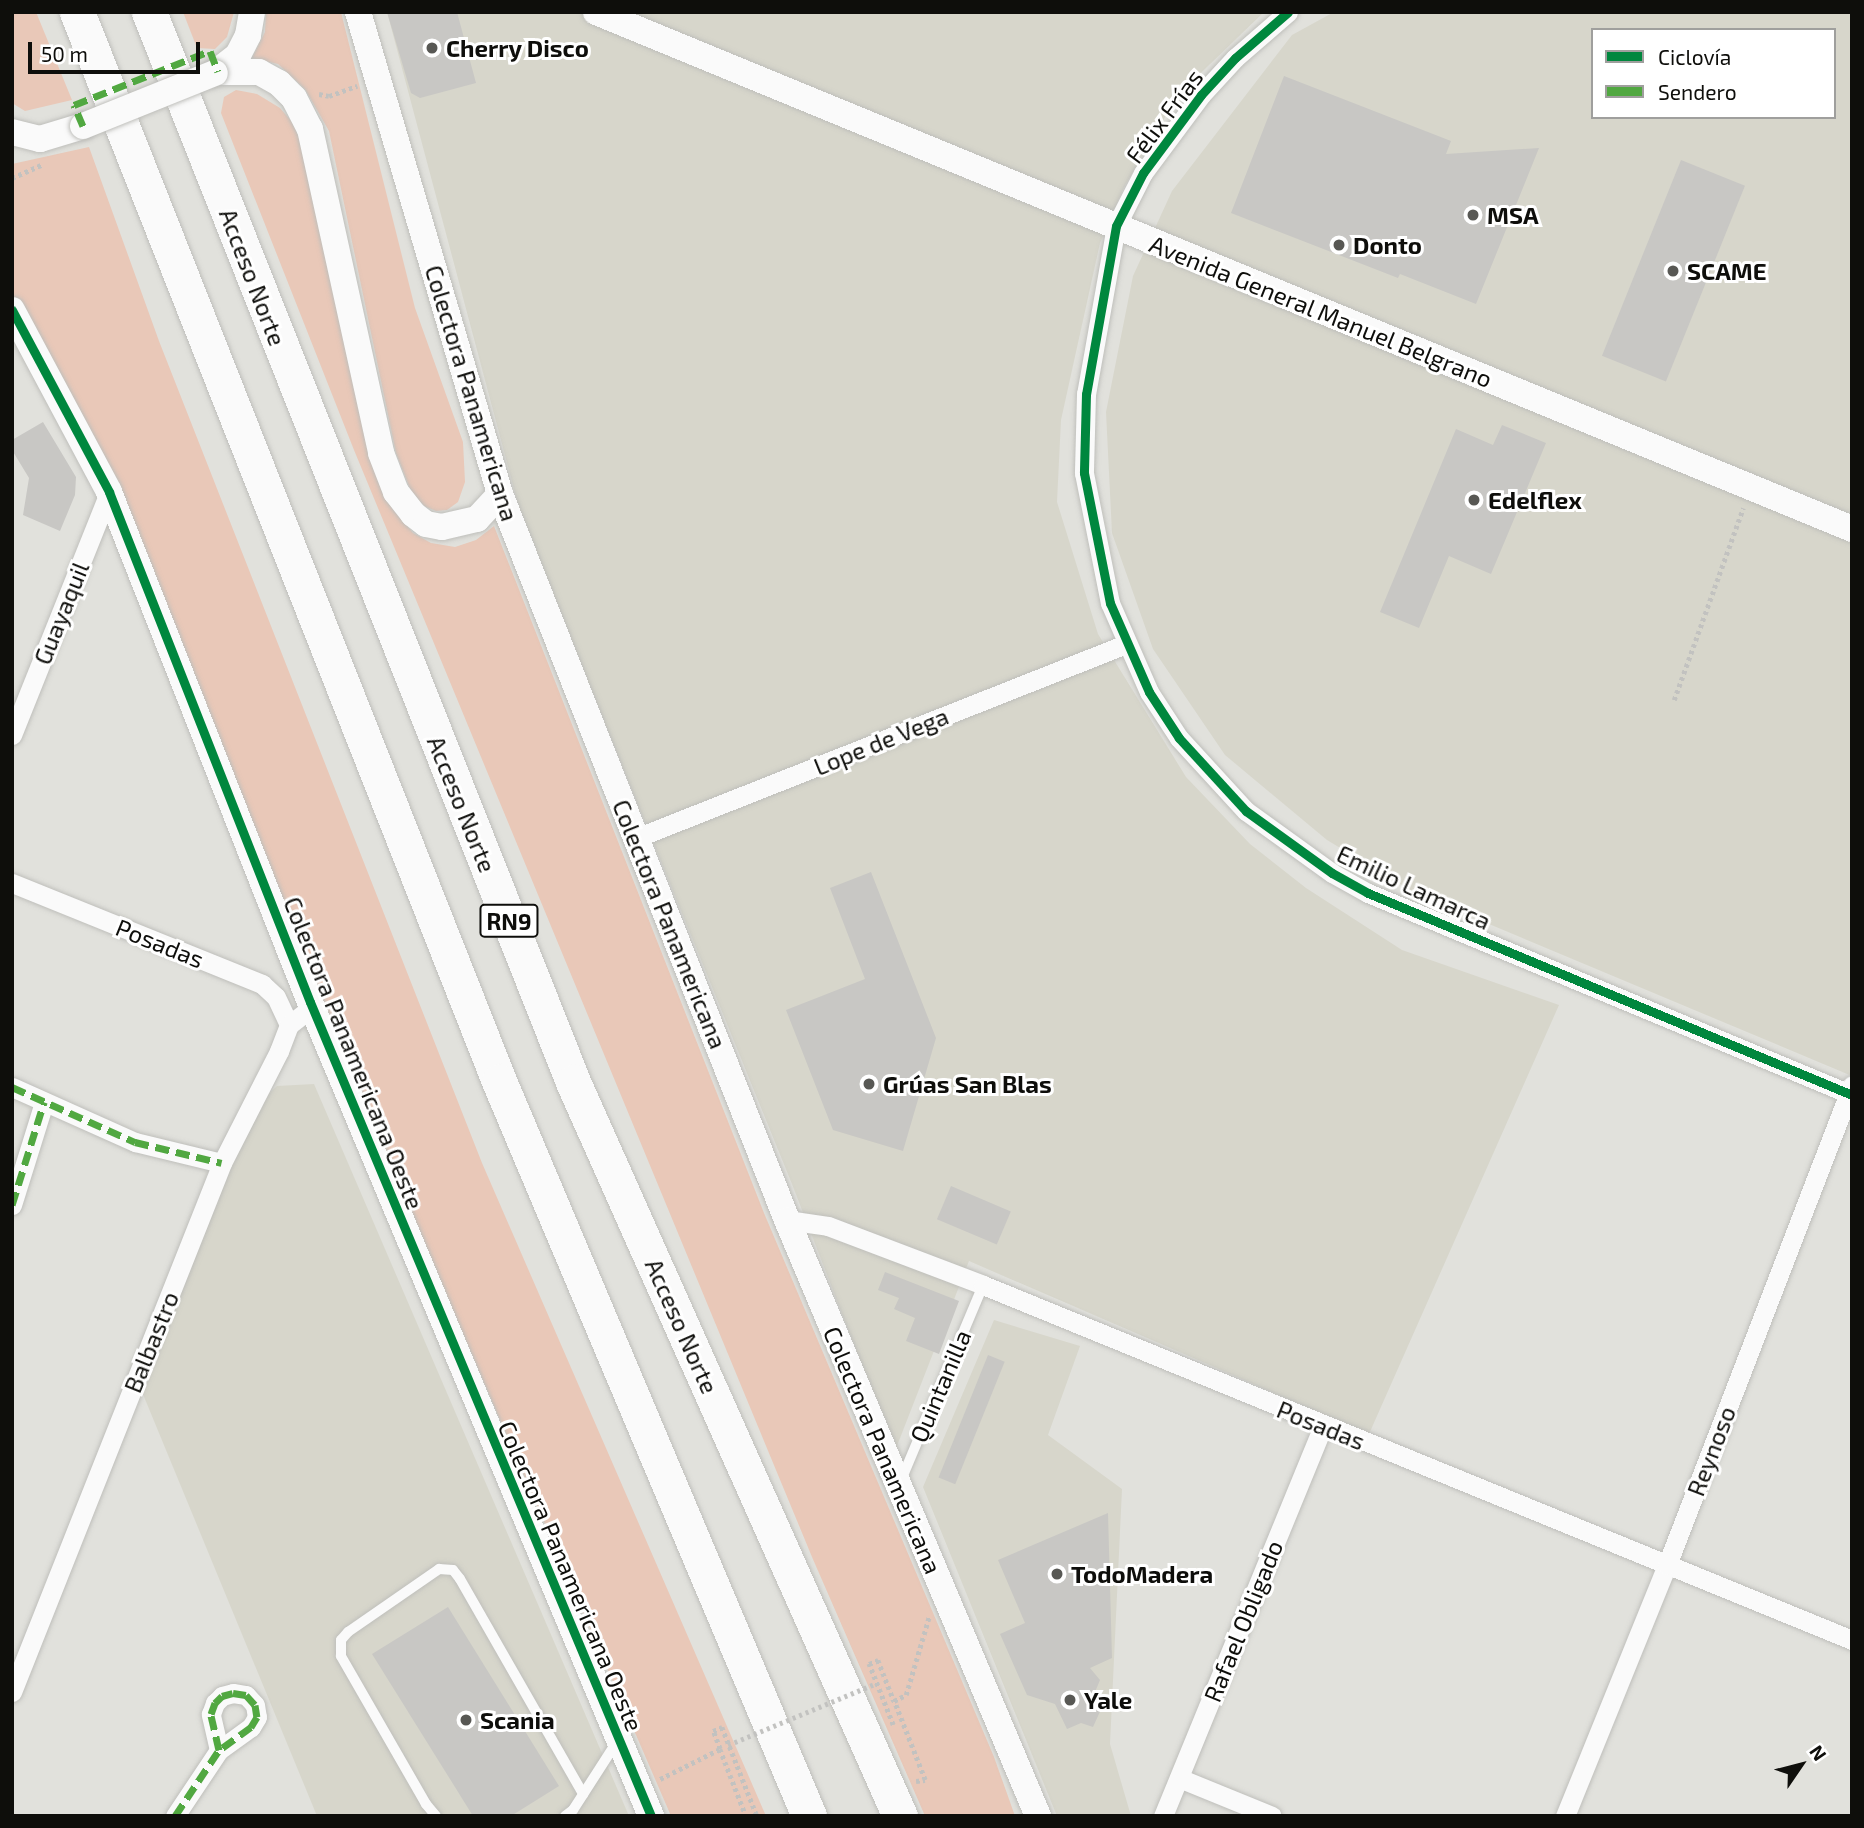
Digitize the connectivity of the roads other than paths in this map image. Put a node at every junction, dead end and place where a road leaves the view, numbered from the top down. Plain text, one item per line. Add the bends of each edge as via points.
1 (77, 12) edge
2 (149, 12) edge
3 (252, 12) edge
4 (358, 12) edge
5 (596, 12) edge
6 (1288, 12) edge
7 (217, 72) junction
8 (12, 132) edge
9 (1116, 226) junction
10 (12, 310) edge
11 (109, 492) junction
12 (500, 494) junction
13 (1852, 529) edge
14 (1126, 644) junction
15 (12, 735) edge
16 (636, 838) junction
17 (12, 883) edge
18 (313, 1006) junction
19 (289, 1025) junction
20 (12, 1087) edge
21 (1851, 1091) edge
22 (44, 1102) junction
23 (222, 1163) junction
24 (12, 1205) edge
25 (787, 1220) junction
26 (983, 1285) junction
27 (1323, 1426) junction
28 (898, 1487) junction
29 (1667, 1565) junction
30 (1852, 1640) edge
31 (12, 1692) edge
32 (618, 1740) junction
33 (219, 1750) dead end
34 (1179, 1778) junction
35 (583, 1794) junction
36 (175, 1816) edge
37 (436, 1816) edge
38 (565, 1816) edge
39 (651, 1816) edge
40 (809, 1816) edge
41 (900, 1816) edge
42 (1038, 1816) edge
43 (1163, 1816) edge
44 (1272, 1816) edge
45 (1565, 1816) edge

1 - 40 highway, RN9 via 499,1081
2 - 41 highway, Acceso Norte / RN9 via 573,1082
3 - 7 street via 238,55
4 - 12 street, Colectora Panamericana
5 - 9 street, Avenida General Manuel Belgrano
6 - 9 street, Félix Frías via 1234,58 1201,95 1143,173
7 - 8 street, bridge via 83,127 40,139
7 - 12 street via 259,72 279,83 294,98 310,130 381,453 396,492 413,514 442,527 477,519
9 - 13 street, Avenida General Manuel Belgrano
9 - 14 street, Emilio Lamarca via 1086,394 1084,474 1101,568
10 - 11 street, Colectora Panamericana Oeste
11 - 15 street, Guayaquil
11 - 18 street, Colectora Panamericana Oeste
12 - 16 street, Colectora Panamericana
14 - 16 street, Lope de Vega
14 - 21 street, Emilio Lamarca via 1149,692 1212,777 1246,811 1332,873 1368,893
16 - 25 street, Colectora Panamericana
17 - 19 street, Posadas via 261,984 276,997
18 - 19 street, Balbastro
18 - 32 street, Colectora Panamericana Oeste
19 - 23 street, Balbastro
20 - 22 street
21 - 29 street, Reynoso
22 - 23 street via 135,1142
22 - 24 street
23 - 31 street, Balbastro
25 - 26 street, Posadas via 828,1226
25 - 28 street, Colectora Panamericana
26 - 27 street, Posadas
26 - 28 lane, Quintanilla
27 - 29 street, Posadas
27 - 34 street, Rafael Obligado
28 - 42 street, Colectora Panamericana
29 - 30 street, Posadas
29 - 45 street, Reynoso
32 - 35 lane
32 - 39 street, Colectora Panamericana Oeste
33 - 36 street
34 - 43 street, Rafael Obligado
34 - 44 street
35 - 37 lane via 460,1579 453,1570 439,1569 341,1640 341,1656
35 - 38 lane

